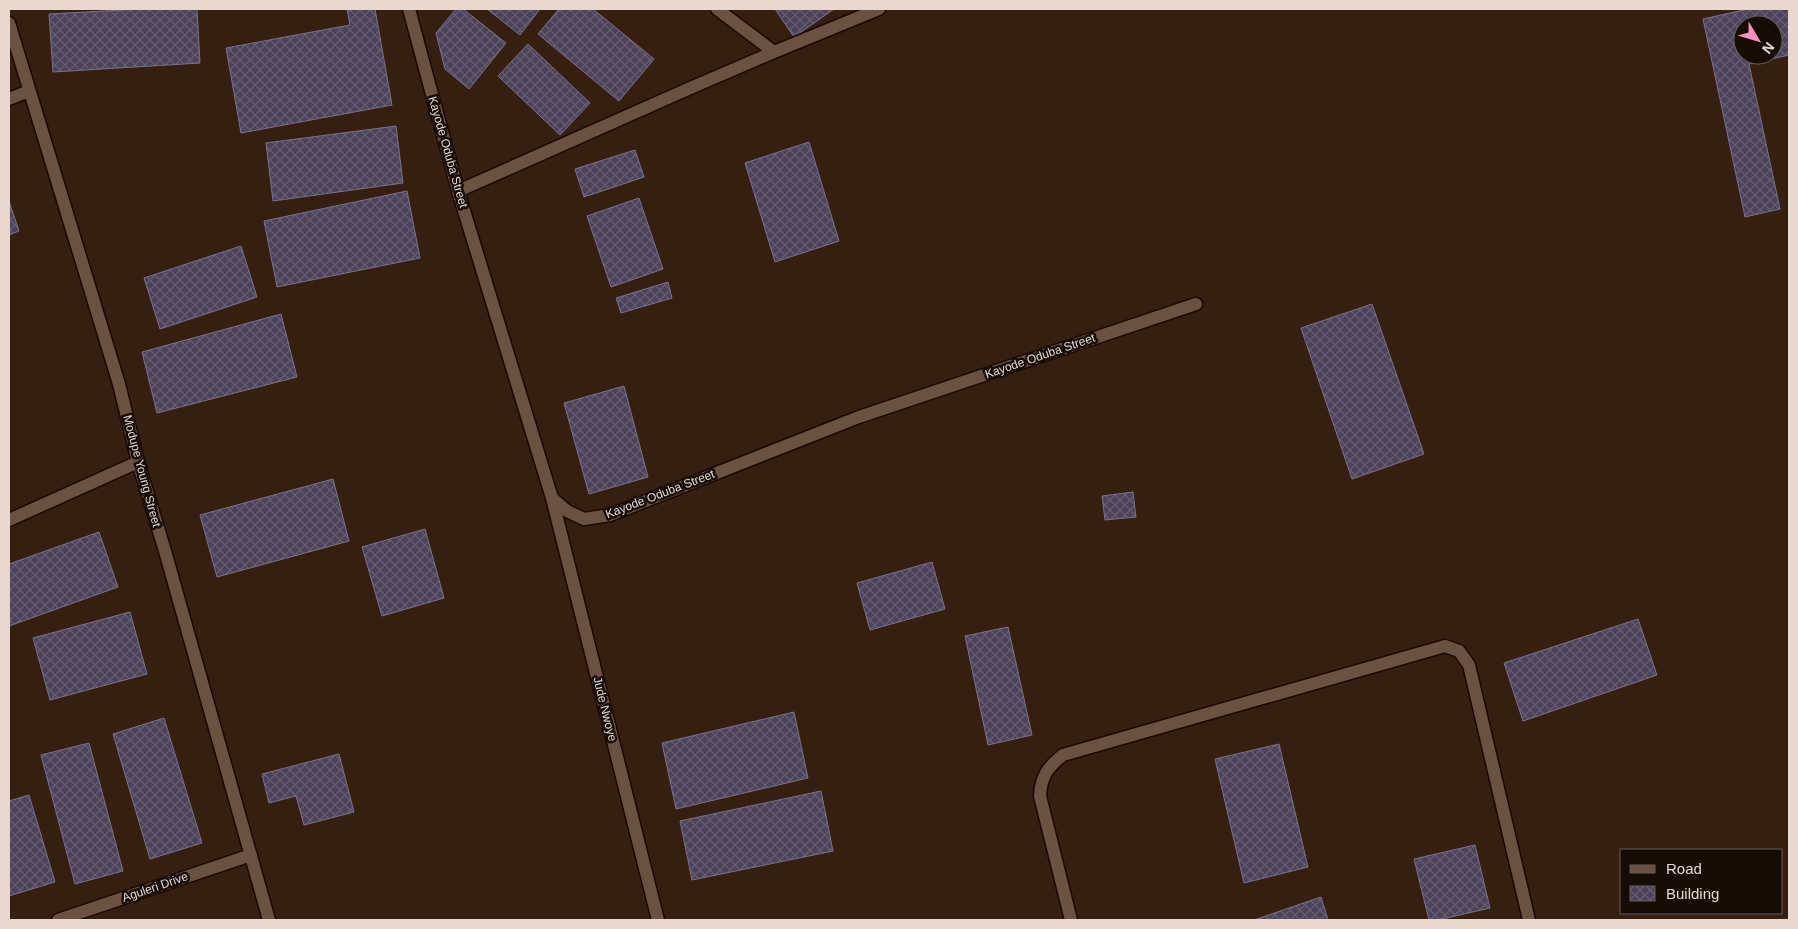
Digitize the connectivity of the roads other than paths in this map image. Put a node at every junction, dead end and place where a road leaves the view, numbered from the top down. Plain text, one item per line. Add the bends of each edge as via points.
1 (409, 9) edge
2 (717, 9) edge
3 (879, 9) edge
4 (9, 23) edge
5 (774, 52) junction
6 (29, 91) junction
7 (9, 99) edge
8 (458, 191) junction
9 (1196, 304) dead end
10 (138, 462) junction
11 (552, 498) junction
12 (9, 520) edge
13 (251, 854) junction
14 (58, 920) edge
15 (269, 920) edge
16 (658, 920) edge
17 (1071, 920) edge
18 (1529, 920) edge

1 - 8 street, Kayode Oduba Street
2 - 5 street
3 - 5 street
4 - 6 street, Modupe Young Street
5 - 8 street
6 - 7 street
6 - 10 street, Modupe Young Street via 119,384
8 - 11 street, Kayode Oduba Street
9 - 11 street, Kayode Oduba Street via 859,417 610,515 584,519 567,511
10 - 12 street
10 - 13 street, Modupe Young Street
11 - 16 street, Jude Nwoye
13 - 14 street, Aguleri Drive
13 - 15 street, Modupe Young Street
17 - 18 street via 1040,796 1049,766 1063,755 1445,646 1459,651 1469,665

